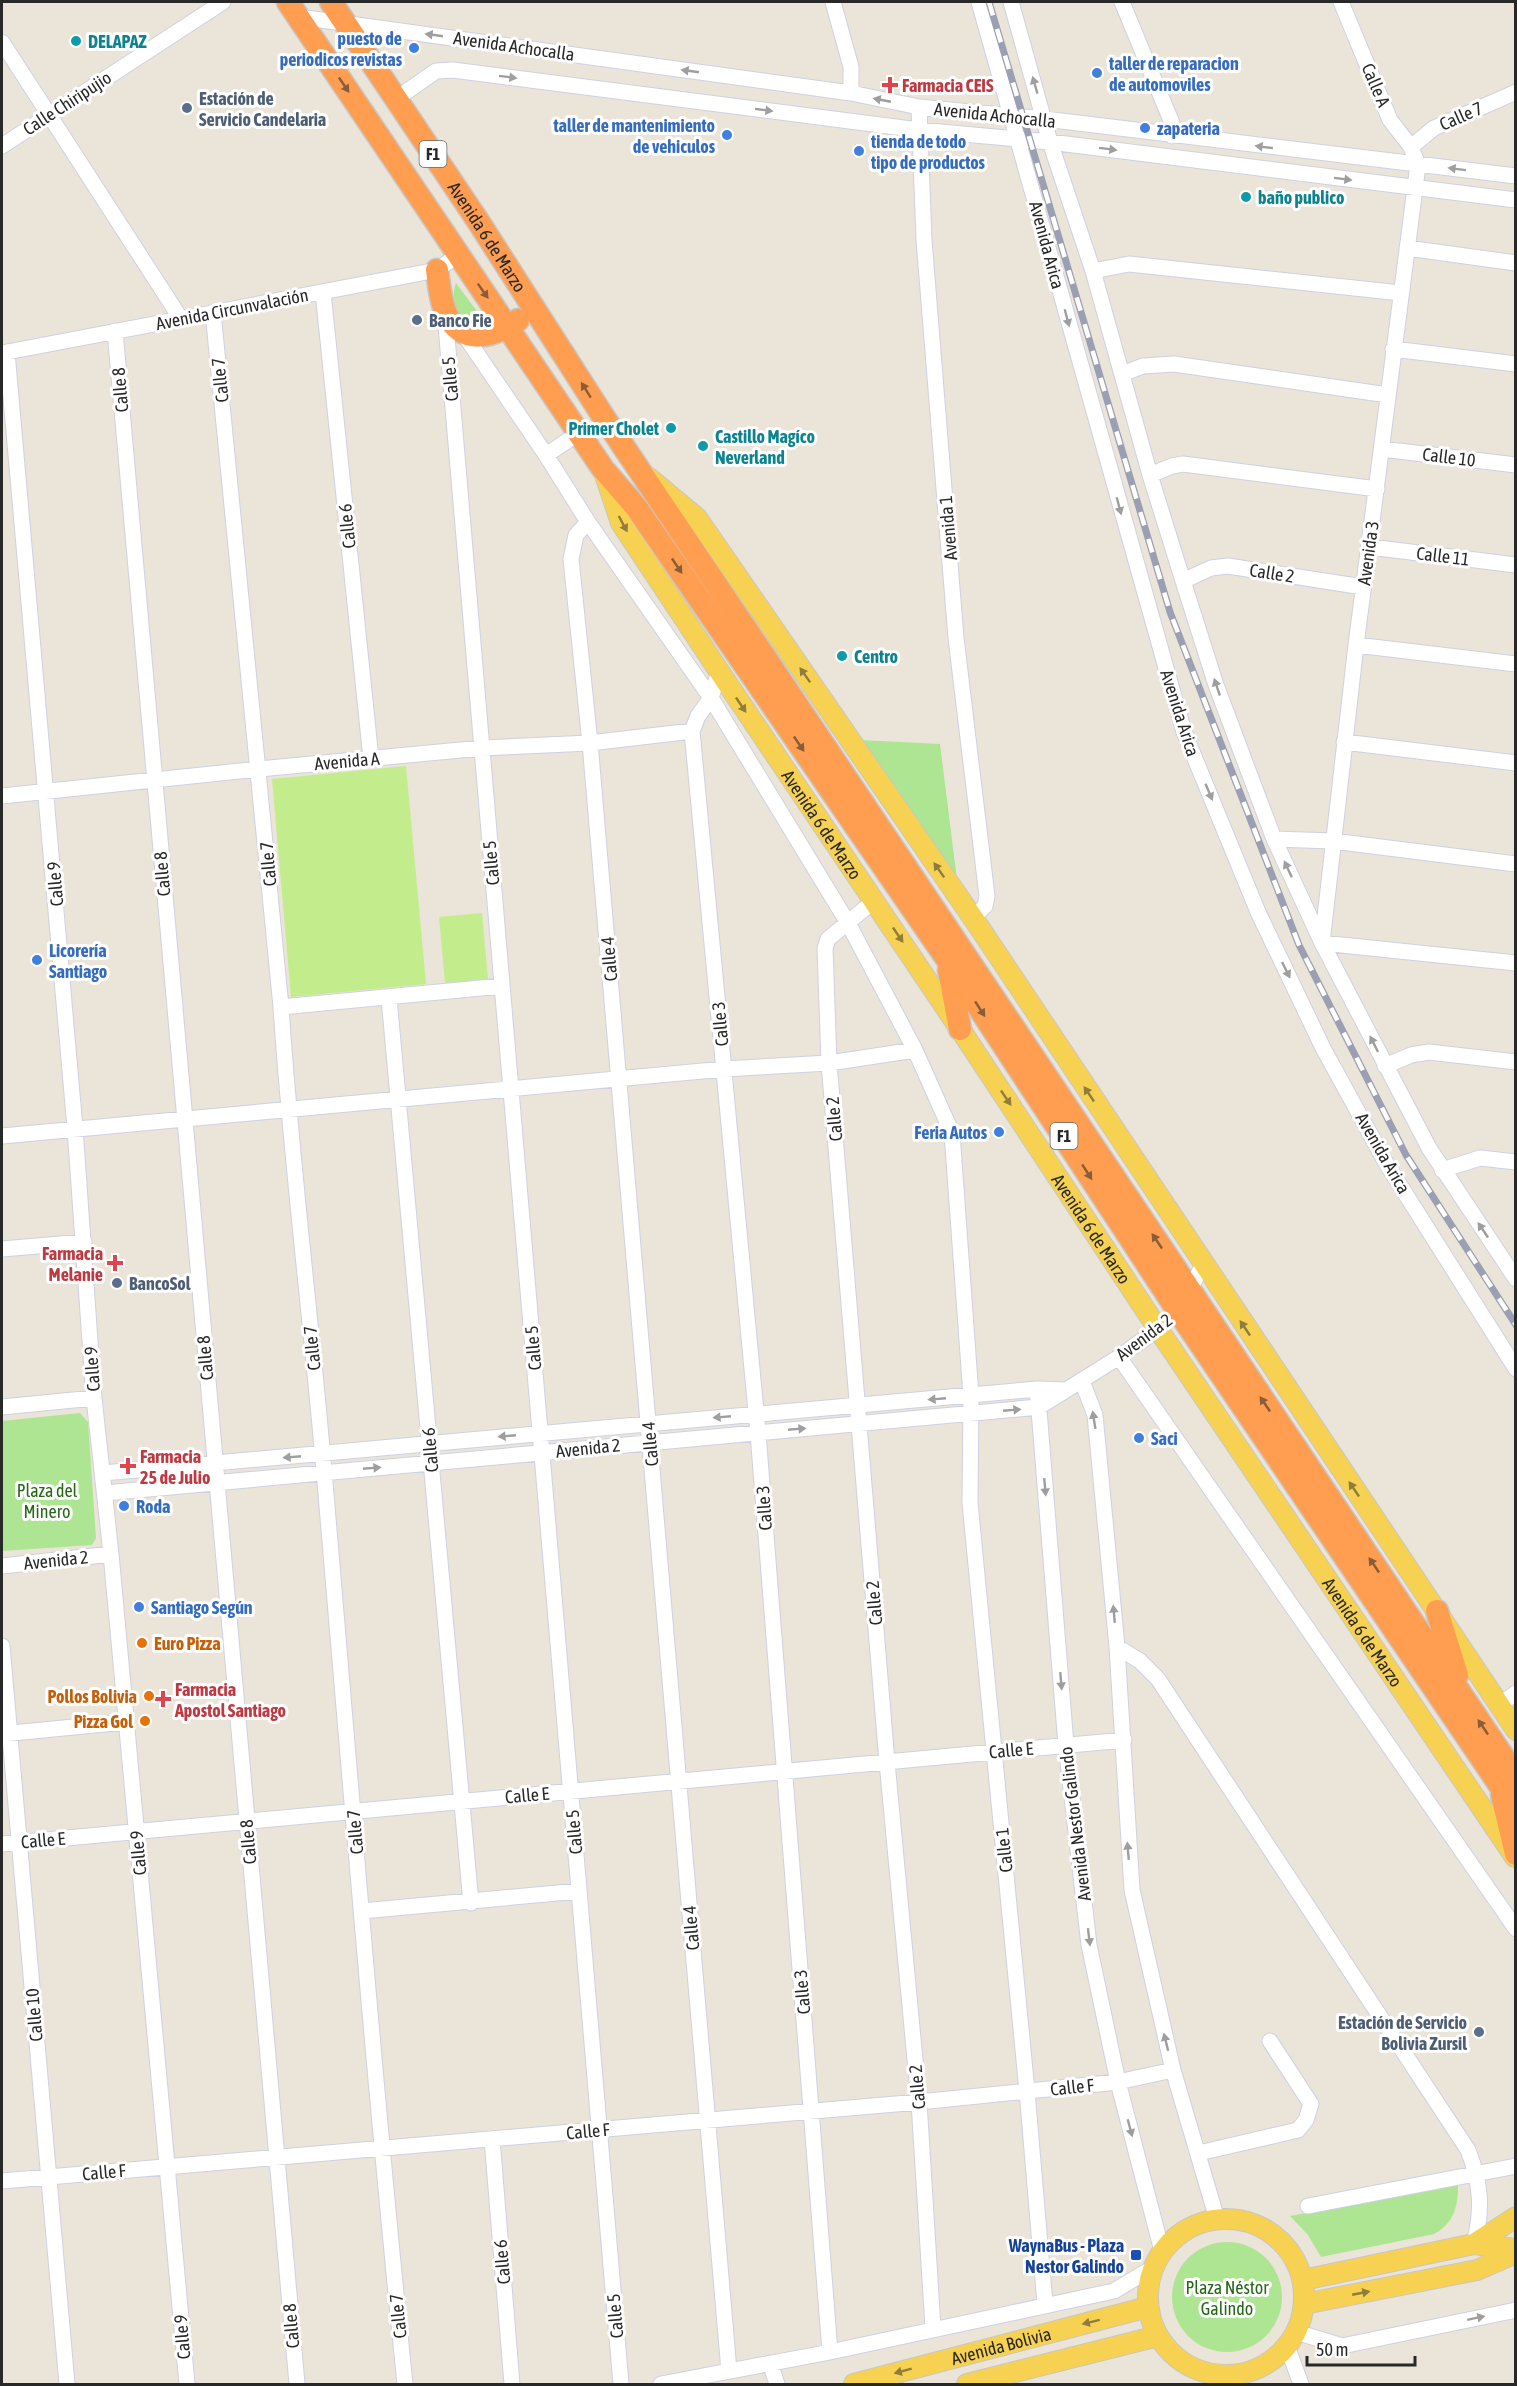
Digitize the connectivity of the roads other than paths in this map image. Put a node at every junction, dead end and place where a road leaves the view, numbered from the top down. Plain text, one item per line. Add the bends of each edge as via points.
1 (223, 2) edge
2 (331, 2) edge
3 (833, 2) edge
4 (979, 2) edge
5 (1011, 2) edge
6 (1122, 2) edge
7 (1341, 2) edge
8 (294, 9) edge
9 (344, 22) junction
10 (2, 42) edge
11 (1515, 92) edge
12 (851, 93) junction
13 (396, 99) junction
14 (919, 107) junction
15 (49, 115) junction
16 (1012, 116) junction
17 (1045, 119) junction
18 (919, 130) junction
19 (1172, 136) junction
20 (1018, 140) junction
21 (1050, 141) junction
22 (2, 146) edge
23 (1411, 147) junction
24 (1418, 165) junction
25 (1515, 176) edge
26 (1415, 188) junction
27 (1515, 200) edge
28 (1407, 248) junction
29 (458, 255) junction
30 (1515, 263) edge
31 (437, 270) junction
32 (1093, 271) junction
33 (322, 292) junction
34 (1401, 293) junction
35 (534, 308) junction
36 (444, 311) junction
37 (213, 312) junction
38 (181, 319) junction
39 (508, 327) junction
40 (461, 330) junction
41 (115, 331) junction
42 (1394, 349) junction
43 (4, 353) edge
44 (1515, 364) edge
45 (1122, 374) junction
46 (1388, 395) junction
47 (579, 433) junction
48 (1382, 449) junction
49 (546, 455) junction
50 (1515, 465) edge
51 (603, 469) junction
52 (642, 473) junction
53 (1150, 475) junction
54 (1377, 489) junction
55 (588, 522) junction
56 (1370, 547) junction
57 (1515, 565) edge
58 (1183, 581) junction
59 (1363, 587) junction
60 (1356, 645) junction
61 (1515, 664) edge
62 (719, 671) junction
63 (711, 698) junction
64 (692, 731) junction
65 (1344, 742) junction
66 (590, 743) junction
67 (482, 748) junction
68 (371, 759) junction
69 (1515, 763) edge
70 (259, 769) junction
71 (154, 781) junction
72 (47, 792) junction
73 (2, 796) edge
74 (1274, 839) junction
75 (1333, 841) junction
76 (1515, 864) edge
77 (875, 900) junction
78 (972, 918) junction
79 (848, 923) junction
80 (1322, 943) junction
81 (947, 959) junction
82 (1515, 963) edge
83 (502, 986) junction
84 (389, 998) junction
85 (281, 1007) junction
86 (960, 1029) junction
87 (915, 1050) junction
88 (1515, 1062) edge
89 (829, 1063) junction
90 (1385, 1066) junction
91 (724, 1069) junction
92 (619, 1080) junction
93 (511, 1090) junction
94 (398, 1100) junction
95 (287, 1108) junction
96 (184, 1120) junction
97 (75, 1128) junction
98 (2, 1136) edge
99 (1515, 1162) edge
100 (1442, 1170) junction
101 (84, 1242) junction
102 (2, 1249) edge
103 (1510, 1263) edge
104 (1203, 1265) junction
105 (1515, 1279) edge
106 (1188, 1290) junction
107 (1179, 1311) junction
108 (1158, 1329) junction
109 (1119, 1358) junction
110 (1515, 1369) edge
111 (1082, 1381) junction
112 (1037, 1389) junction
113 (1066, 1390) junction
114 (971, 1396) junction
115 (94, 1398) junction
116 (858, 1406) junction
117 (2, 1407) edge
118 (1039, 1407) junction
119 (757, 1414) junction
120 (971, 1414) junction
121 (648, 1424) junction
122 (859, 1424) junction
123 (759, 1432) junction
124 (540, 1433) junction
125 (649, 1442) junction
126 (429, 1443) junction
127 (542, 1452) junction
128 (322, 1454) junction
129 (431, 1462) junction
130 (214, 1464) junction
131 (103, 1473) junction
132 (324, 1473) junction
133 (215, 1483) junction
134 (105, 1493) junction
135 (111, 1554) junction
136 (2, 1566) edge
137 (1437, 1611) junction
138 (2, 1646) edge
139 (1117, 1647) junction
140 (1515, 1694) edge
141 (1466, 1702) junction
142 (1499, 1705) junction
143 (125, 1722) junction
144 (1515, 1730) edge
145 (5, 1734) edge
146 (1124, 1740) junction
147 (1066, 1745) junction
148 (994, 1752) junction
149 (887, 1762) junction
150 (783, 1771) junction
151 (1507, 1780) edge
152 (678, 1781) junction
153 (570, 1791) junction
154 (462, 1801) junction
155 (1515, 1809) edge
156 (353, 1811) junction
157 (246, 1821) junction
158 (136, 1832) junction
159 (19, 1842) junction
160 (2, 1844) edge
161 (1515, 1856) edge
162 (579, 1891) junction
163 (471, 1903) junction
164 (362, 1911) junction
165 (1515, 1929) edge
166 (1270, 2041) dead end
167 (1173, 2070) junction
168 (1118, 2082) junction
169 (1027, 2091) junction
170 (919, 2102) junction
171 (813, 2111) junction
172 (708, 2121) junction
173 (600, 2130) junction
174 (492, 2139) junction
175 (381, 2147) junction
176 (1199, 2153) junction
177 (276, 2157) junction
178 (167, 2166) junction
179 (1515, 2166) edge
180 (1475, 2173) junction
181 (48, 2177) junction
182 (2, 2181) edge
183 (1308, 2206) dead end
184 (1515, 2217) edge
185 (1217, 2219) junction
186 (1474, 2244) junction
187 (1515, 2251) edge
188 (1158, 2259) junction
189 (1303, 2280) junction
190 (1045, 2304) junction
191 (1304, 2304) junction
192 (1148, 2307) junction
193 (1515, 2310) edge
194 (933, 2328) junction
195 (1158, 2336) junction
196 (1292, 2339) junction
197 (830, 2352) junction
198 (770, 2363) junction
199 (729, 2371) junction
200 (1003, 2380) edge
201 (1220, 2380) edge
202 (67, 2385) edge
203 (187, 2385) edge
204 (297, 2385) edge
205 (405, 2385) edge
206 (512, 2385) edge
207 (621, 2385) edge
208 (661, 2385) edge
209 (777, 2385) edge
210 (854, 2385) edge
211 (967, 2385) edge
212 (1301, 2385) edge

1 - 15 street, Calle Chiripujio
2 - 9 highway, Avenida 6 de Marzo / F1
3 - 12 street via 851,67
4 - 16 street, Avenida Arica
17 -> 5 street, Avenida Arica
6 - 19 street via 1172,123
7 - 23 street, Calle A via 1390,120
8 - 9 street, Avenida Achocalla
8 -> 29 highway, Avenida 6 de Marzo / F1
12 -> 9 street, Avenida Achocalla
9 - 13 highway, Avenida 6 de Marzo / F1
10 - 15 street
11 - 23 street, Calle 7 via 1434,128
14 -> 12 street, Avenida Achocalla
13 -> 18 street, Avenida Achocalla via 436,71 453,70
13 - 35 highway, Avenida 6 de Marzo / F1
14 - 16 street, Avenida Achocalla
14 - 18 street, Avenida 1
15 - 22 street, Calle Chiripujio
15 - 38 street
16 - 17 street, Avenida Achocalla
16 - 20 street, Avenida Arica
17 - 19 street, Avenida Achocalla
17 - 21 street, Avenida Arica
18 - 20 street, Avenida Achocalla
18 - 78 street, Avenida 1 via 924,240 956,638 987,896 984,906
24 -> 19 street, Avenida Achocalla
20 - 21 street, Avenida Achocalla
20 -> 110 street, Avenida Arica via 1184,732 1258,912 1323,1048 1386,1162
21 -> 26 street, Avenida Achocalla
21 - 32 street, Avenida Arica
23 - 24 street, Calle A
25 -> 24 street, Avenida Achocalla
24 - 26 street, Avenida 3
26 - 27 street, Avenida Achocalla
26 - 28 street, Avenida 3
28 - 30 street
28 - 34 street, Avenida 3
29 - 31 street, Avenida Circunvalación
29 -> 39 highway, Avenida 6 de Marzo / F1
31 - 33 street, Avenida Circunvalación
31 - 36 highway
32 - 34 street via 1129,264
32 - 45 street, Avenida Arica
33 - 37 street, Avenida Circunvalación
33 - 68 street, Calle 6
34 - 42 street, Avenida 3
35 - 39 highway
52 -> 35 highway, Avenida 6 de Marzo / F1
36 - 40 highway
36 - 67 street, Calle 5
37 - 38 street, Avenida Circunvalación
37 - 70 street, Calle 7
38 - 41 street, Avenida Circunvalación
39 - 40 highway via 488,336
39 - 47 highway, Avenida 6 de Marzo / F1
40 - 49 street, Calle 1
41 - 43 street, Avenida Circunvalación
41 - 71 street, Calle 8
42 - 44 street
42 - 46 street, Avenida 3
43 - 72 street, Calle 9
45 - 46 street via 1143,366 1174,364
45 - 53 street, Avenida Arica
46 - 48 street, Avenida 3
47 - 49 street
47 - 51 highway, Avenida 6 de Marzo / F1
48 - 50 street, Calle 10
48 - 54 street, Avenida 3
49 - 55 street, Calle 1
51 -> 62 main road, Avenida 6 de Marzo via 621,523
51 -> 81 highway, Avenida 6 de Marzo / F1 via 636,507
78 -> 52 main road, Avenida 6 de Marzo via 697,518
106 -> 52 highway, Avenida 6 de Marzo / F1
53 - 54 street via 1183,464
53 - 58 street, Avenida Arica
54 - 56 street, Avenida 3
55 - 63 street, Calle 1
55 - 66 street, Calle 4 via 576,535 571,559
56 - 57 street, Calle 11
56 - 59 street, Avenida 3
58 - 59 street, Calle 2 via 1211,568 1228,566
74 -> 58 street, Avenida Arica via 1216,685
59 - 60 street, Avenida 3
60 - 61 street
60 - 65 street, Avenida 3
62 - 63 street
62 -> 77 main road, Avenida 6 de Marzo
63 - 64 street
63 - 79 street, Calle 1
64 - 66 street, Avenida A
64 - 91 street, Calle 3
65 - 69 street
65 - 75 street, Avenida 3
66 - 67 street, Avenida A
66 - 92 street, Calle 4
67 - 68 street, Avenida A
67 - 83 street, Calle 5
68 - 70 street, Avenida A
70 - 71 street, Avenida A
70 - 85 street, Calle 7
71 - 72 street, Avenida A
71 - 96 street, Calle 8
72 - 73 street, Avenida A
72 - 97 street, Calle 9
74 - 75 street
80 -> 74 street, Avenida Arica
75 - 76 street
75 - 80 street, Avenida 3
77 - 79 street, Calle 2
77 -> 86 main road, Avenida 6 de Marzo
104 -> 78 main road, Avenida 6 de Marzo
79 - 87 street, Calle 1
79 - 89 street, Calle 2 via 828,939 825,948
80 - 82 street
90 -> 80 street, Avenida Arica
81 - 86 highway
81 -> 107 highway, Avenida 6 de Marzo / F1
83 - 84 street
83 - 93 street, Calle 5
84 - 85 street
84 - 94 street, Calle 6
85 - 95 street, Calle 7
86 -> 108 main road, Avenida 6 de Marzo
87 - 89 street
87 - 114 street, Calle 1 via 952,1133
88 - 90 street via 1429,1052
89 - 91 street
89 - 116 street, Calle 2
90 - 100 street, Avenida Arica
91 - 92 street
91 - 119 street, Calle 3
92 - 93 street
92 - 121 street, Calle 4
93 - 94 street
93 - 124 street, Calle 5
94 - 95 street
94 - 126 street, Calle 6
95 - 96 street
95 - 128 street, Calle 7
96 - 97 street
96 - 130 street, Calle 8
97 - 98 street
97 - 101 street, Calle 9
99 - 100 street via 1480,1158
103 -> 100 street, Avenida Arica
101 - 102 street
101 - 115 street, Calle 9
103 - 105 street, Avenida Arica
104 - 106 street, Avenida 2
137 -> 104 main road, Avenida 6 de Marzo
106 - 107 street, Avenida 2
141 -> 106 highway, Avenida 6 de Marzo / F1
107 - 108 street, Avenida 2
107 - 151 highway, Avenida 6 de Marzo / F1
108 - 109 street, Avenida 2
108 - 161 main road, Avenida 6 de Marzo
109 - 111 street, Avenida 2
109 - 165 street
111 - 113 street, Avenida 2
139 -> 111 street via 1095,1415
112 - 113 street, Avenida 2
112 - 114 street, Avenida 2
112 - 118 street, Avenida Nestor Galindo
113 - 118 street, Avenida 2
114 -> 116 street, Avenida 2
114 - 120 street, Calle 1
115 - 117 street
115 - 131 street, Calle 9
116 - 119 street, Avenida 2
116 - 122 street, Calle 2
120 -> 118 street, Avenida 2
118 -> 147 street, Avenida Nestor Galindo
119 -> 121 street, Avenida 2
119 - 123 street, Calle 3
120 - 122 street, Avenida 2
120 - 148 street, Calle 1 via 970,1503
121 - 124 street, Avenida 2
121 - 125 street, Calle 4
123 -> 122 street, Avenida 2
122 - 149 street, Calle 2
123 - 125 street, Avenida 2
123 - 150 street, Calle 3
124 -> 126 street, Avenida 2
124 - 127 street, Calle 5
125 - 127 street, Avenida 2
125 - 152 street, Calle 4
126 - 128 street, Avenida 2
126 - 129 street, Calle 6
127 - 129 street, Avenida 2
127 - 153 street, Calle 5
128 -> 130 street, Avenida 2
128 - 132 street, Calle 7
132 -> 129 street, Avenida 2
129 - 154 street, Calle 6
130 - 131 street, Avenida 2
130 - 133 street, Calle 8
131 - 134 street, Calle 9
132 - 133 street, Avenida 2
132 - 156 street, Calle 7
133 - 134 street, Avenida 2
133 - 157 street, Calle 8
134 - 135 street, Calle 9
135 - 136 street, Avenida 2
135 - 143 street, Calle 9
137 - 141 highway
137 - 142 main road, Avenida 6 de Marzo
138 - 145 street, Calle 10
139 - 146 street
139 - 180 street via 1140,1661 1158,1679 1468,2150
140 - 142 street
151 -> 141 highway, Avenida 6 de Marzo / F1
142 - 144 main road, Avenida 6 de Marzo
143 - 145 street
143 - 158 street, Calle 9
145 - 159 street, Calle 10
146 - 147 street, Calle E
167 -> 146 street via 1132,1890
147 - 148 street, Calle E
147 -> 168 street, Avenida Nestor Galindo via 1089,1945
148 - 149 street, Calle E
148 - 169 street, Calle 1
149 - 150 street, Calle E
149 - 170 street, Calle 2
150 - 152 street, Calle E
150 - 171 street, Calle 3
151 - 155 highway, Avenida 6 de Marzo / F1
151 - 161 highway
152 - 153 street, Calle E
152 - 172 street, Calle 4
153 - 154 street, Calle E
153 - 162 street, Calle 5
154 - 156 street, Calle E
154 - 163 street, Calle 6
156 - 157 street, Calle E
156 - 164 street, Calle 7
157 - 158 street, Calle E
157 - 177 street, Calle 8
158 - 159 street, Calle E
158 - 178 street, Calle 9
159 - 160 street, Calle E
159 - 181 street, Calle 10
162 - 163 street
162 - 173 street, Calle 5
163 - 164 street
164 - 175 street, Calle 7
166 - 176 street via 1311,2104 1306,2120 1298,2130
167 - 168 street, Calle F
167 - 176 street
168 - 169 street, Calle F
168 -> 188 street, Avenida Nestor Galindo
169 - 170 street, Calle F
169 - 190 street, Calle 1
170 - 171 street, Calle F
170 - 194 street, Calle 2
171 - 172 street, Calle F
171 - 197 street, Calle 3
172 - 173 street, Calle F
172 - 199 street, Calle 4
173 - 174 street, Calle F
173 - 207 street, Calle 5
174 - 175 street, Calle F
174 - 206 street, Calle 6
175 - 177 street, Calle F
175 - 205 street, Calle 7
176 - 185 street
177 - 178 street, Calle F
177 - 204 street, Calle 8
178 - 181 street, Calle F
178 - 203 street, Calle 9
179 - 180 street
180 - 183 street
180 - 186 street via 1481,2214
181 - 182 street, Calle F
181 - 202 street, Calle 10
184 - 186 main road
185 - 188 main road via 1190,2228
185 - 189 main road via 1240,2220 1262,2227 1281,2241 1295,2259
186 - 187 main road
186 - 189 main road
191 -> 187 main road via 1477,2270
188 - 190 street via 1114,2291
188 - 192 main road via 1149,2284
189 - 191 main road
190 - 194 street
191 - 196 main road
192 - 195 main road
192 -> 210 main road, Avenida Bolivia
196 -> 193 street via 1342,2346
194 - 197 street
195 - 200 main road, Avenida Bolivia
195 - 201 main road via 1183,2363
196 - 201 main road via 1276,2357 1255,2370
196 - 212 street
197 - 198 street
198 - 199 street
198 - 209 street
199 - 208 street
200 - 211 main road, Avenida Bolivia

